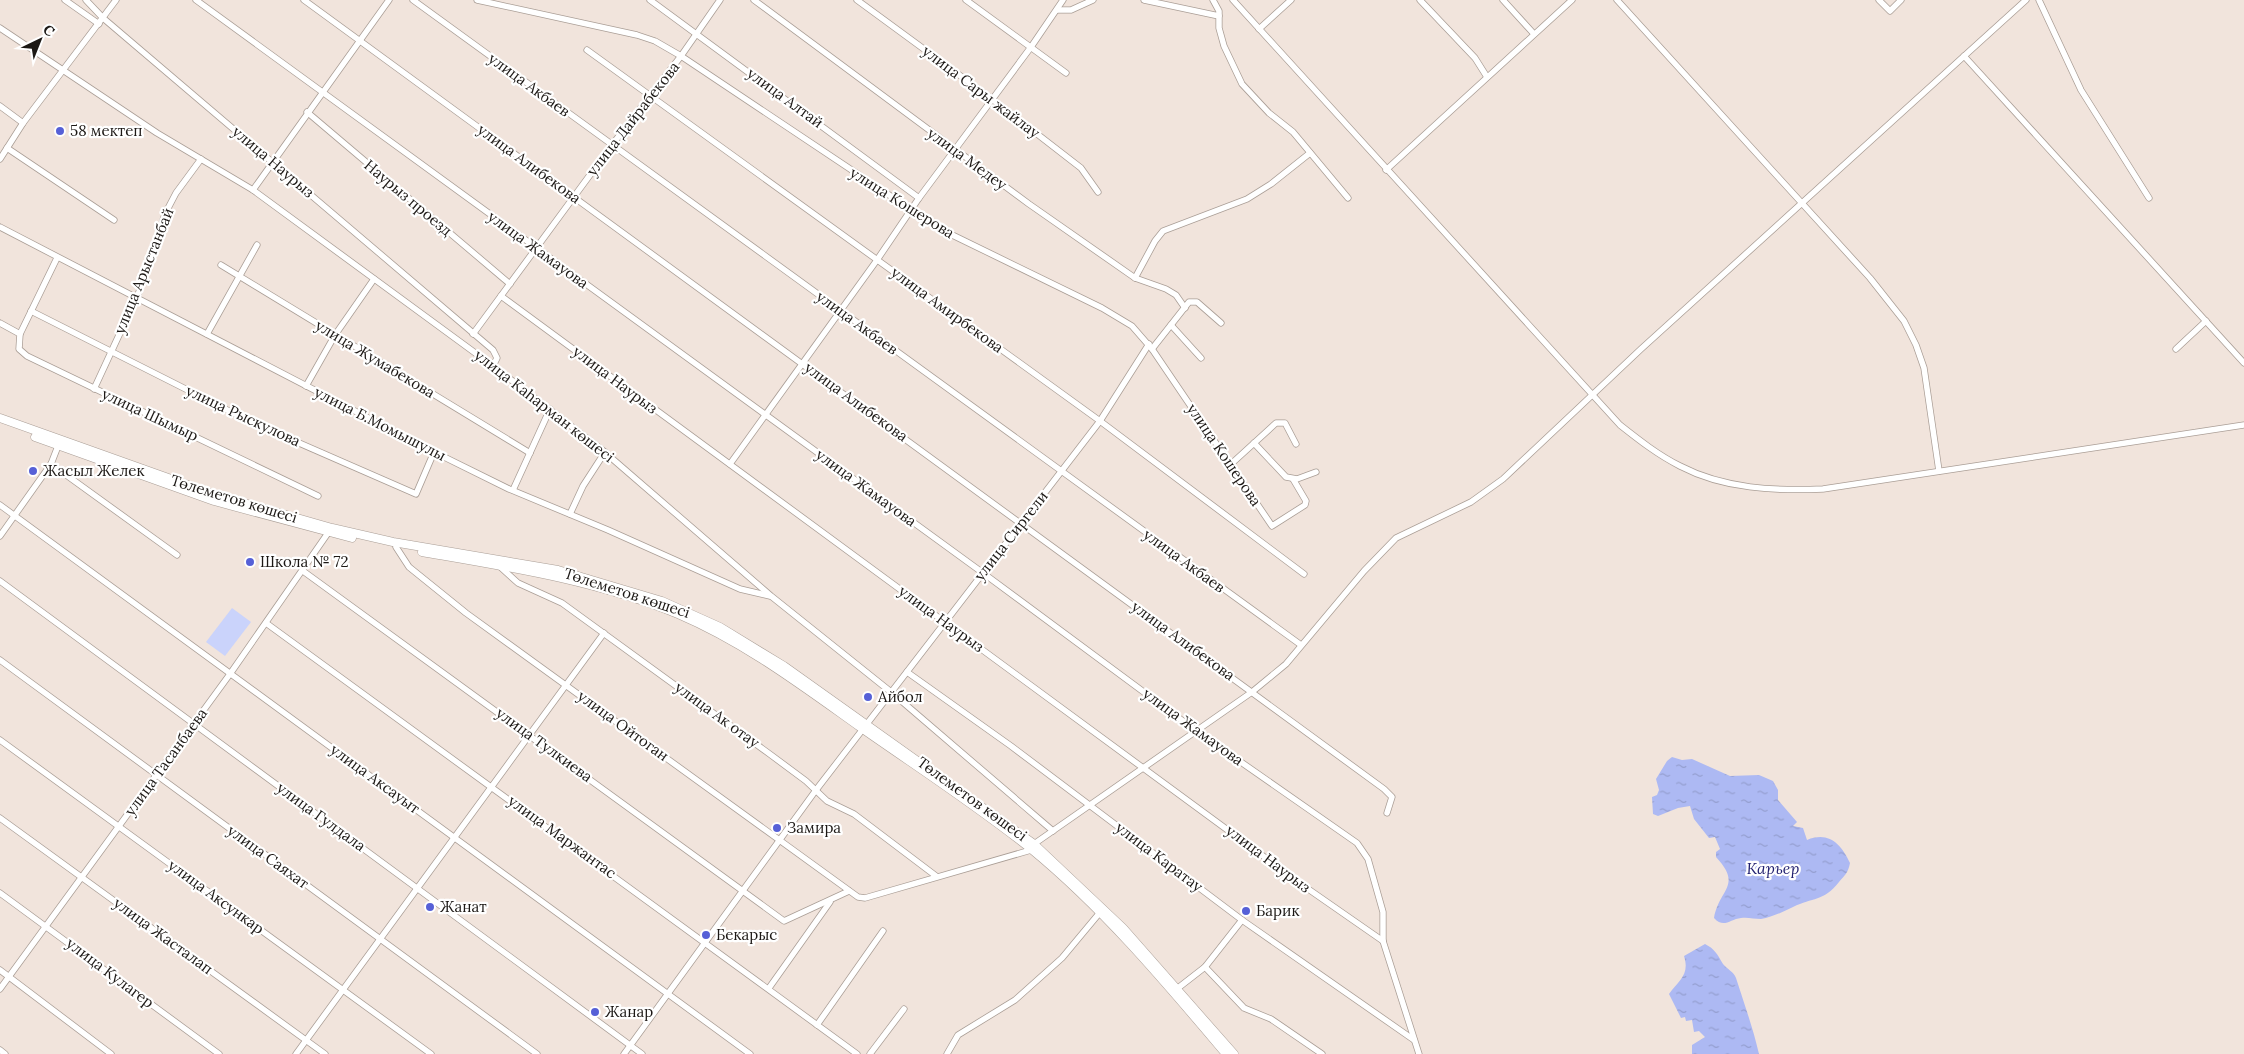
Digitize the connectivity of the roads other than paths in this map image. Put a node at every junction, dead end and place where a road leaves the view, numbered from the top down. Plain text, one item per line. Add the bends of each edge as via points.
1 (65, 0) edge
2 (86, 0) edge
3 (116, 0) edge
4 (196, 0) edge
5 (304, 0) edge
6 (389, 0) edge
7 (413, 0) edge
8 (477, 0) edge
9 (650, 0) edge
10 (720, 0) edge
11 (754, 0) edge
12 (857, 0) edge
13 (966, 0) edge
14 (1063, 0) edge
15 (1093, 0) edge
16 (1144, 0) edge
17 (1213, 0) edge
18 (1233, 0) edge
19 (1291, 0) edge
20 (1420, 0) edge
21 (1503, 0) edge
22 (1572, 0) edge
23 (1617, 0) edge
24 (1879, 0) edge
25 (1901, 0) edge
26 (2026, 0) edge
27 (2038, 0) edge
28 (1057, 10) junction
29 (1219, 16) junction
30 (103, 18) junction
31 (99, 24) junction
32 (0, 28) edge
33 (1259, 28) junction
34 (696, 33) junction
35 (1534, 34) junction
36 (360, 40) junction
37 (1031, 47) junction
38 (587, 50) dead end
39 (681, 56) junction
40 (1964, 56) junction
41 (64, 70) junction
42 (1066, 74) dead end
43 (1487, 77) junction
44 (322, 92) junction
45 (651, 96) junction
46 (992, 99) junction
47 (0, 106) edge
48 (307, 112) junction
49 (23, 123) junction
50 (612, 145) junction
51 (7, 148) junction
52 (955, 150) junction
53 (1310, 154) junction
54 (200, 158) junction
55 (0, 159) edge
56 (273, 161) junction
57 (1386, 170) junction
58 (253, 190) junction
59 (1098, 192) dead end
60 (574, 196) junction
61 (919, 198) junction
62 (1348, 198) dead end
63 (2149, 198) dead end
64 (1801, 203) junction
65 (910, 210) junction
66 (114, 220) dead end
67 (0, 228) edge
68 (258, 245) dead end
69 (536, 248) junction
70 (57, 258) junction
71 (877, 260) junction
72 (221, 265) dead end
73 (240, 277) junction
74 (1134, 278) junction
75 (374, 279) junction
76 (510, 284) junction
77 (501, 296) junction
78 (136, 298) junction
79 (1185, 308) junction
80 (31, 311) junction
81 (840, 311) junction
82 (2206, 321) junction
83 (0, 323) edge
84 (1221, 323) dead end
85 (1170, 325) junction
86 (20, 334) junction
87 (207, 334) junction
88 (473, 334) junction
89 (335, 335) junction
90 (1151, 346) junction
91 (2176, 349) dead end
92 (111, 352) junction
93 (1201, 358) dead end
94 (802, 363) junction
95 (2244, 363) edge
96 (493, 366) junction
97 (306, 386) junction
98 (94, 389) junction
99 (1592, 394) junction
100 (550, 410) junction
101 (765, 414) junction
102 (0, 418) edge
103 (1100, 421) junction
104 (0, 423) edge
105 (2244, 426) edge
106 (1254, 443) junction
107 (1296, 444) dead end
108 (58, 446) junction
109 (434, 452) junction
110 (605, 452) junction
111 (530, 453) junction
112 (51, 464) junction
113 (730, 464) junction
114 (1230, 465) junction
115 (1061, 471) junction
116 (1939, 471) junction
117 (1316, 472) dead end
118 (1293, 479) junction
119 (513, 490) junction
120 (318, 496) dead end
121 (0, 505) edge
122 (570, 514) junction
123 (14, 516) junction
124 (1022, 523) junction
125 (328, 533) junction
126 (0, 536) edge
127 (396, 547) junction
128 (177, 555) dead end
129 (497, 562) junction
130 (303, 571) junction
131 (983, 573) junction
132 (1304, 574) dead end
133 (0, 581) edge
134 (771, 596) junction
135 (946, 622) junction
136 (266, 623) junction
137 (604, 633) junction
138 (1301, 645) junction
139 (0, 660) edge
140 (907, 672) junction
141 (230, 674) junction
142 (565, 684) junction
143 (891, 692) junction
144 (1252, 692) junction
145 (194, 724) junction
146 (864, 726) junction
147 (1195, 730) junction
148 (530, 734) junction
149 (0, 740) edge
150 (1145, 767) junction
151 (156, 775) junction
152 (491, 786) junction
153 (816, 790) junction
154 (1091, 806) junction
155 (1387, 814) dead end
156 (0, 818) edge
157 (118, 827) junction
158 (1053, 831) junction
159 (454, 837) junction
160 (780, 838) junction
161 (1033, 847) junction
162 (936, 876) junction
163 (82, 877) junction
164 (418, 888) junction
165 (743, 890) junction
166 (849, 891) junction
167 (0, 893) edge
168 (831, 900) junction
169 (1101, 911) junction
170 (1242, 920) junction
171 (47, 926) junction
172 (883, 931) dead end
173 (380, 939) junction
174 (705, 941) junction
175 (1383, 941) junction
176 (1205, 967) junction
177 (0, 970) edge
178 (9, 977) junction
179 (769, 988) junction
180 (1178, 988) junction
181 (343, 989) junction
182 (0, 990) edge
183 (668, 993) junction
184 (904, 1009) dead end
185 (817, 1025) junction
186 (306, 1040) junction
187 (1414, 1040) junction
188 (630, 1045) junction
189 (0, 1050) edge
190 (5, 1054) edge
191 (111, 1054) edge
192 (219, 1054) edge
193 (296, 1054) edge
194 (325, 1054) edge
195 (431, 1054) edge
196 (537, 1054) edge
197 (624, 1054) edge
198 (642, 1054) edge
199 (750, 1054) edge
200 (856, 1054) edge
201 (870, 1054) edge
202 (947, 1054) edge
203 (1226, 1054) edge
204 (1234, 1054) edge
205 (1322, 1054) edge
206 (1419, 1054) edge

1 - 31 street
2 - 30 street, улица Наурыз
3 - 30 street
4 - 44 street, улица Жамауова
5 - 36 street, улица Алибекова
6 - 36 street
7 - 50 street, улица Акбаев
8 - 39 street, улица Кошерова via 637,35 656,41
9 - 34 street, улица Алтай
10 - 34 street, улица Дайрабекова
11 - 52 street, улица Медеу
12 - 46 street, улица Сары жайлау
13 - 37 street
14 - 28 street
15 - 28 street via 1071,10
16 - 29 street
17 - 29 street via 1218,5
18 - 33 street
19 - 33 street
20 - 43 street via 1475,58
21 - 35 street
22 - 35 street
23 - 64 street
24 - 25 street via 1890,11
26 - 40 street
27 - 63 street via 2081,90
28 - 37 street
29 - 53 street via 1224,46 1242,84 1269,114 1293,132
30 - 31 street
30 - 56 street, улица Наурыз
31 - 41 street
32 - 41 street, улица Каһарман көшесі
33 - 57 street
34 - 39 street, улица Дайрабекова
34 - 61 street, улица Алтай
35 - 43 street
36 - 44 street
36 - 60 street, улица Алибекова
37 - 42 street
37 - 46 street
38 - 45 street, улица Амирбекова
39 - 45 street, улица Дайрабекова
39 - 65 street, улица Кошерова
40 - 64 street
40 - 82 street
41 - 49 street
41 - 54 street, улица Каһарман көшесі
43 - 57 street
44 - 48 street
44 - 69 street, улица Жамауова
45 - 50 street, улица Дайрабекова
45 - 71 street, улица Амирбекова
46 - 52 street
46 - 59 street, улица Сары жайлау via 1081,168
47 - 49 street
48 - 56 street
48 - 76 street, Наурыз проезд
49 - 51 street
50 - 60 street, улица Дайрабекова
50 - 81 street, улица Акбаев
51 - 55 street
51 - 66 street
52 - 61 street
52 - 74 street, улица Медеу
53 - 62 street
53 - 74 street via 1247,198 1163,231
54 - 58 street, улица Каһарман көшесі
54 - 78 street, улица Арыстанбай via 172,200
56 - 58 street
56 - 88 street, улица Наурыз
57 - 99 street
58 - 75 street, улица Каһарман көшесі
60 - 69 street, улица Дайрабекова
60 - 94 street, улица Алибекова
61 - 65 street
64 - 99 street
64 - 116 street via 1870,278 1904,321 1924,368
65 - 71 street
65 - 90 street, улица Кошерова via 940,229 1102,308 1132,326
67 - 70 street, улица Б.Момышулы
68 - 73 street
69 - 76 street, улица Дайрабекова
69 - 101 street, улица Жамауова
70 - 78 street, улица Б.Момышулы
70 - 80 street
71 - 81 street
71 - 103 street, улица Амирбекова
72 - 73 street, улица Жумабекова
73 - 87 street
73 - 89 street, улица Жумабекова
74 - 79 street, улица Медеу via 1166,289 1176,295
75 - 89 street
75 - 96 street, улица Каһарман көшесі
76 - 77 street, улица Дайрабекова
77 - 88 street, улица Дайрабекова
77 - 113 street, улица Наурыз
78 - 87 street, улица Б.Момышулы
78 - 92 street, улица Арыстанбай
79 - 84 street via 1189,302 1197,302
79 - 85 street, улица Сиргели
80 - 86 street
80 - 92 street, улица Рыскулова
81 - 94 street
81 - 115 street, улица Акбаев
82 - 91 street
82 - 95 street
83 - 86 street
85 - 90 street, улица Сиргели
85 - 93 street
86 - 98 street, улица Шымыр via 21,352
87 - 97 street, улица Б.Момышулы
88 - 96 street, улица Наурыз via 493,350 497,358
89 - 97 street
89 - 111 street, улица Жумабекова
90 - 103 street, улица Сиргели
90 - 114 street, улица Кошерова
92 - 98 street, улица Арыстанбай
92 - 109 street, улица Рыскулова via 251,422 416,494
94 - 101 street
94 - 124 street, улица Алибекова
96 - 100 street, улица Каһарман көшесі
97 - 109 street, улица Б.Момышулы
98 - 120 street, улица Шымыр
99 - 116 street via 1620,425 1654,451 1682,467 1752,488 1787,491 1823,489
99 - 138 street via 1503,479 1471,502 1396,538
100 - 110 street, улица Каһарман көшесі
100 - 111 street
101 - 113 street
101 - 131 street, улица Жамауова
102 - 129 main road, Төлеметов көшесі via 216,495 323,526
103 - 115 street, улица Сиргели
103 - 132 street, улица Амирбекова
104 - 108 main road, Төлеметов көшесі
105 - 116 street
106 - 107 street via 1281,422 1285,423
106 - 114 street
106 - 118 street via 1286,477
108 - 112 street
108 - 125 main road, Төлеметов көшесі via 206,499
109 - 119 street, улица Б.Момышулы
110 - 122 street
110 - 134 street, улица Каһарман көшесі
111 - 119 street
112 - 123 street
112 - 128 street
113 - 135 street, улица Наурыз
114 - 118 street, улица Кошерова via 1270,525 1274,526 1305,505 1306,501
115 - 124 street, улица Сиргели
115 - 138 street, улица Акбаев
117 - 118 street
119 - 122 street, улица Б.Момышулы
121 - 123 street, улица Аксауыт
122 - 134 street, улица Б.Момышулы via 740,590
123 - 126 street
123 - 141 street, улица Аксауыт
124 - 131 street, улица Сиргели
124 - 144 street, улица Алибекова
125 - 127 main road, Төлеметов көшесі
125 - 130 street, улица Тасанбаева
127 - 129 main road, Төлеметов көшесі
127 - 142 street, улица Ойтоган via 421,579
129 - 137 street, улица Ак отау via 518,583 562,603
129 - 146 main road, Төлеметов көшесі via 558,570 687,611 761,650
130 - 136 street, улица Тасанбаева
130 - 148 street, улица Тулкиева
131 - 135 street, улица Сиргели
131 - 147 street, улица Жамауова
133 - 145 street, улица Гулдала
134 - 143 street, улица Каһарман көшесі
135 - 140 street, улица Сиргели
135 - 150 street, улица Наурыз
136 - 141 street, улица Тасанбаева
136 - 152 street, улица Маржантас
137 - 142 street
137 - 153 street, улица Ак отау
138 - 144 street via 1286,664
139 - 151 street, улица Саяхат
140 - 143 street, улица Сиргели
140 - 154 street, улица Каратау
141 - 145 street, улица Тасанбаева
141 - 159 street, улица Аксауыт
142 - 148 street
142 - 160 street, улица Ойтоган
143 - 146 street, улица Сиргели
143 - 158 street, улица Каһарман көшесі
144 - 147 street
144 - 155 street, улица Алибекова via 1388,793 1392,797
145 - 151 street, улица Тасанбаева
145 - 164 street, улица Гулдала
146 - 153 street, улица Сиргели
146 - 161 main road, Төлеметов көшесі
147 - 150 street
147 - 175 street, улица Жамауова via 1357,843 1363,850 1383,912
148 - 152 street
148 - 165 street, улица Тулкиева
149 - 157 street, улица Аксункар
150 - 154 street
150 - 175 street, улица Наурыз
151 - 157 street, улица Тасанбаева
151 - 173 street, улица Саяхат
152 - 159 street
152 - 174 street, улица Маржантас
153 - 160 street, улица Сиргели
153 - 162 street, улица Ак отау via 827,801 854,814
154 - 158 street
154 - 170 street, улица Каратау
156 - 163 street, улица Жасталап
157 - 163 street, улица Тасанбаева
157 - 181 street, улица Аксункар
158 - 161 street
159 - 164 street
159 - 183 street, улица Аксауыт
160 - 165 street, улица Сиргели
160 - 166 street, улица Ойтоган
161 - 162 street
161 - 169 main road, Төлеметов көшесі
162 - 166 street, улица Ойтоган via 865,898
163 - 171 street, улица Тасанбаева
163 - 186 street, улица Жасталап
164 - 173 street
164 - 188 street, улица Гулдала
165 - 168 street, улица Тулкиева via 784,921
165 - 174 street, улица Сиргели
166 - 168 street
167 - 171 street, улица Кулагер
168 - 179 street
169 - 180 main road, Төлеметов көшесі
169 - 202 street via 1062,958 1015,1000 958,1035
169 - 203 main road, Төлеметов көшесі
170 - 176 street
170 - 187 street, улица Каратау
171 - 178 street, улица Тасанбаева
171 - 192 street, улица Кулагер
172 - 185 street
173 - 181 street
173 - 196 street, улица Саяхат
174 - 179 street, улица Маржантас
174 - 183 street, улица Сиргели
175 - 187 street, улица Жамауова
176 - 180 street
176 - 205 street via 1244,1008 1271,1019
177 - 178 street
178 - 182 street, улица Тасанбаева
178 - 191 street
179 - 185 street, улица Маржантас
180 - 204 main road, Төлеметов көшесі
181 - 186 street
181 - 195 street, улица Аксункар
183 - 188 street, улица Сиргели
183 - 199 street, улица Аксауыт
184 - 201 street
185 - 200 street, улица Маржантас
186 - 193 street
186 - 194 street, улица Жасталап
187 - 206 street, улица Жамауова
188 - 197 street, улица Сиргели
188 - 198 street, улица Гулдала
189 - 190 street

